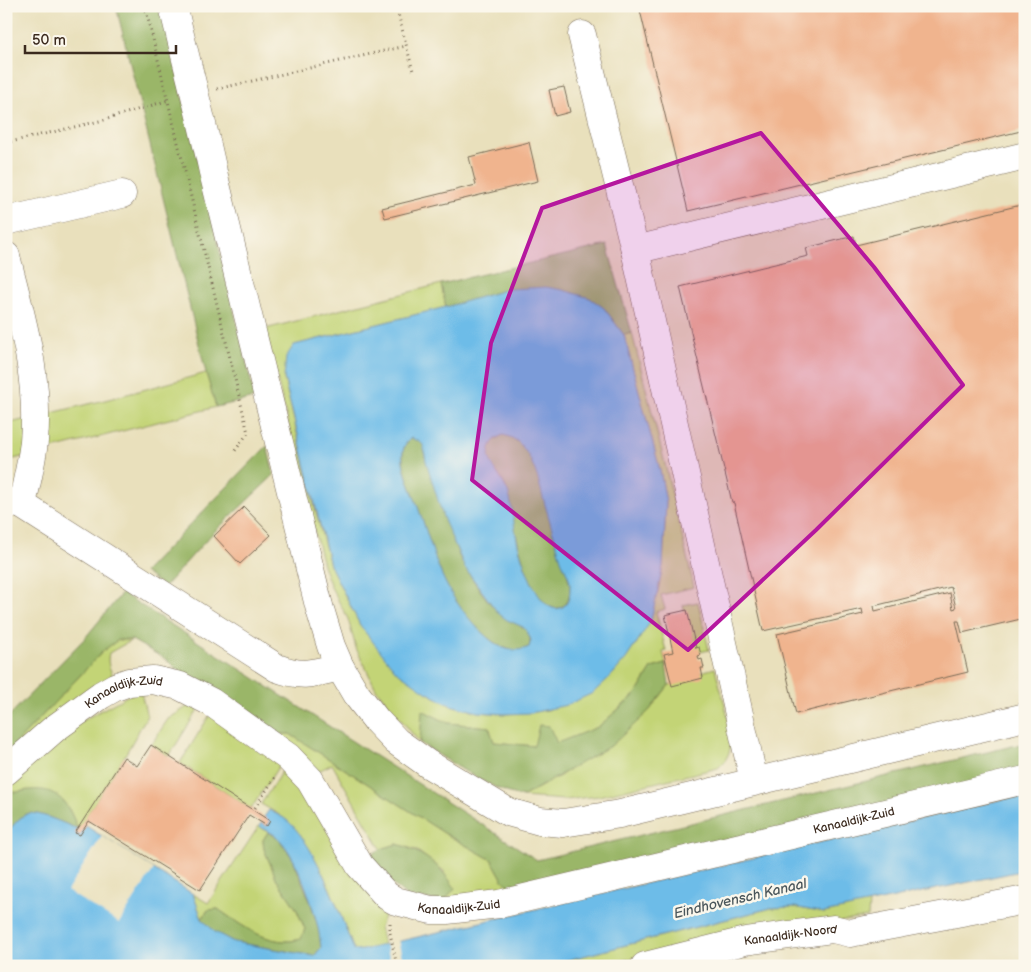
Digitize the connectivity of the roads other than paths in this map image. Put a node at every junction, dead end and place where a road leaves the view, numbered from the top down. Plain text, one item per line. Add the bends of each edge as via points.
1 (173, 6) edge
2 (582, 35) dead end
3 (1025, 156) edge
4 (122, 194) dead end
5 (6, 221) edge
6 (635, 250) junction
7 (6, 256) edge
8 (14, 503) edge
9 (340, 668) junction
10 (1025, 717) edge
11 (6, 771) edge
12 (1025, 780) edge
13 (754, 781) junction
14 (1025, 900) edge
15 (645, 966) edge

1 - 9 street via 319,606
2 - 6 street
3 - 6 street
4 - 5 street
6 - 13 street
7 - 8 street via 30,352 35,398 34,441
8 - 9 street via 277,668 294,674
9 - 13 street via 366,708 396,741 508,812 540,821 583,821
10 - 13 street
11 - 12 street, Kanaaldijk-Zuid via 100,695 129,682 153,680 180,686 211,702 288,757 310,780 360,866 374,883 396,901 431,910 499,904
14 - 15 street, Kanaaldijk-Noord via 850,933 833,929 745,941

